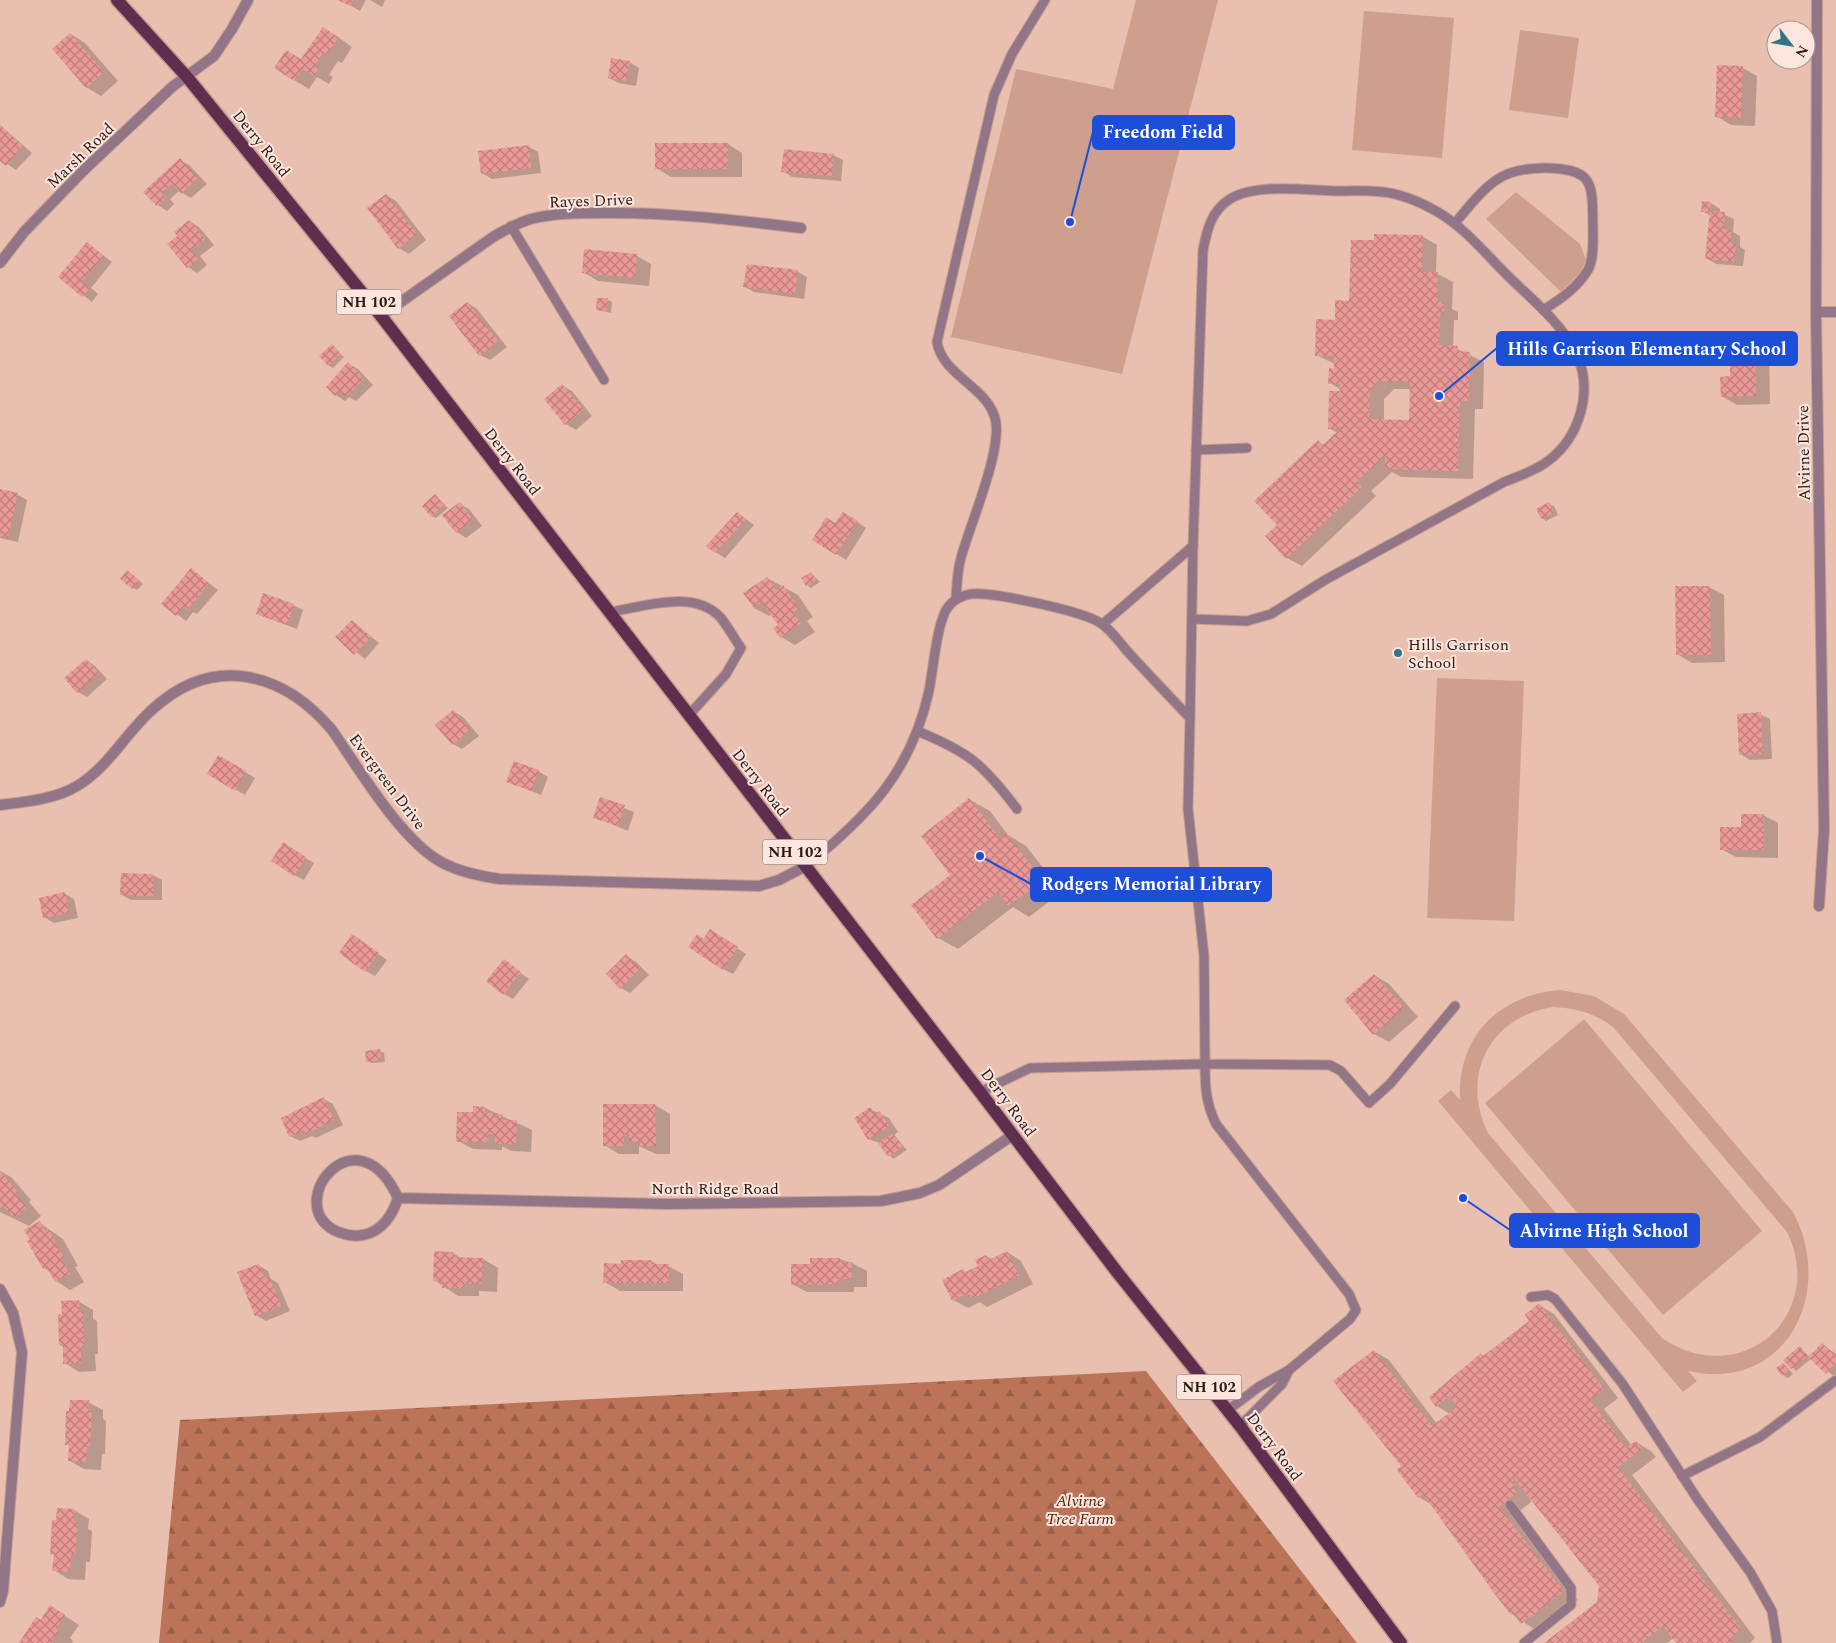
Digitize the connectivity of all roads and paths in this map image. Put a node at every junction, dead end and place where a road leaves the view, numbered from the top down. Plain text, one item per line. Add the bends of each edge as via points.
1 (117, 0) edge
2 (248, 0) edge
3 (1045, 0) edge
4 (1817, 0) edge
5 (187, 77) junction
6 (1454, 222) junction
7 (511, 226) junction
8 (801, 228) dead end
9 (2, 255) edge
10 (1543, 310) junction
11 (1816, 312) junction
12 (1836, 312) edge
13 (381, 316) junction
14 (604, 380) dead end
15 (1246, 448) dead end
16 (1196, 450) junction
17 (1193, 546) junction
18 (956, 599) junction
19 (610, 612) junction
20 (1192, 619) junction
21 (1103, 624) junction
22 (689, 715) junction
23 (1190, 718) junction
24 (917, 730) junction
25 (0, 805) edge
26 (1017, 809) dead end
27 (806, 866) junction
28 (1819, 906) dead end
29 (1456, 1006) dead end
30 (1205, 1064) junction
31 (980, 1092) junction
32 (1014, 1135) junction
33 (398, 1198) junction
34 (0, 1288) edge
35 (1531, 1297) dead end
36 (1289, 1370) junction
37 (1836, 1380) edge
38 (1228, 1410) junction
39 (1240, 1426) junction
40 (1682, 1476) junction
41 (1510, 1505) dead end
42 (4, 1540) edge
43 (0, 1602) edge
44 (1401, 1643) edge
45 (1524, 1643) edge
46 (1777, 1643) edge

1 - 5 main road, Derry Road / NH 102
2 - 5 street, Marsh Road via 214,56
3 - 18 lane via 1012,54 994,95 937,342 945,362 986,402 994,415 997,431 988,474 960,560
4 - 11 street, Alvirne Drive
5 - 9 street, Marsh Road via 160,98 82,172
5 - 13 main road, Derry Road / NH 102
6 - 10 lane
6 - 10 lane via 1496,180 1521,170 1569,169 1589,182 1593,248 1589,268 1564,298
6 - 16 lane via 1402,196 1383,192 1253,191 1228,200 1215,213 1203,250
7 - 8 street, Rayes Drive via 566,213 625,212
7 - 13 street, Rayes Drive via 472,249
7 - 14 lane
10 - 20 lane via 1576,353 1582,373 1581,413 1563,448 1531,472 1504,482 1271,614 1247,621
11 - 12 street
11 - 28 street, Alvirne Drive via 1824,830
13 - 19 main road, Derry Road / NH 102
15 - 16 lane
16 - 17 lane
17 - 20 lane
17 - 21 lane
18 - 21 lane via 970,594 986,594 1060,608
18 - 24 lane via 948,607 942,625
19 - 22 main road, Derry Road / NH 102
19 - 22 lane via 670,602 696,602 720,617 740,648 726,674
20 - 23 lane
21 - 23 lane
22 - 27 main road, Derry Road / NH 102
23 - 30 lane via 1188,809 1204,956
24 - 26 lane via 967,754 984,768
24 - 27 lane via 909,753 886,790
25 - 27 street, Evergreen Drive via 52,796 76,787 96,772 159,704 178,690 202,679 229,675 279,686 306,703 332,730 410,838 441,862 459,870 500,879 759,886
27 - 31 main road, Derry Road / NH 102
29 - 30 lane via 1390,1084 1369,1103 1341,1071 1330,1065
30 - 31 lane via 1030,1068
30 - 36 lane via 1206,1095 1216,1124 1354,1301 1356,1310 1350,1319
31 - 32 main road, Derry Road / NH 102
32 - 33 street, North Ridge Road via 939,1185 920,1193 881,1201 667,1204
32 - 38 main road, Derry Road / NH 102 via 1116,1272
33 - 33 street via 373,1165 351,1160 330,1169 318,1194 318,1207 322,1220 330,1228 355,1236 379,1228 389,1218
34 - 42 street via 13,1313 22,1352
35 - 40 lane via 1548,1295 1555,1299 1622,1383
36 - 38 lane via 1260,1386
36 - 39 lane via 1282,1384
37 - 40 lane via 1760,1437
38 - 39 main road, Derry Road / NH 102
39 - 44 main road, Derry Road / NH 102
40 - 46 lane via 1750,1572 1772,1611
41 - 45 lane via 1571,1588 1571,1606
42 - 43 street

